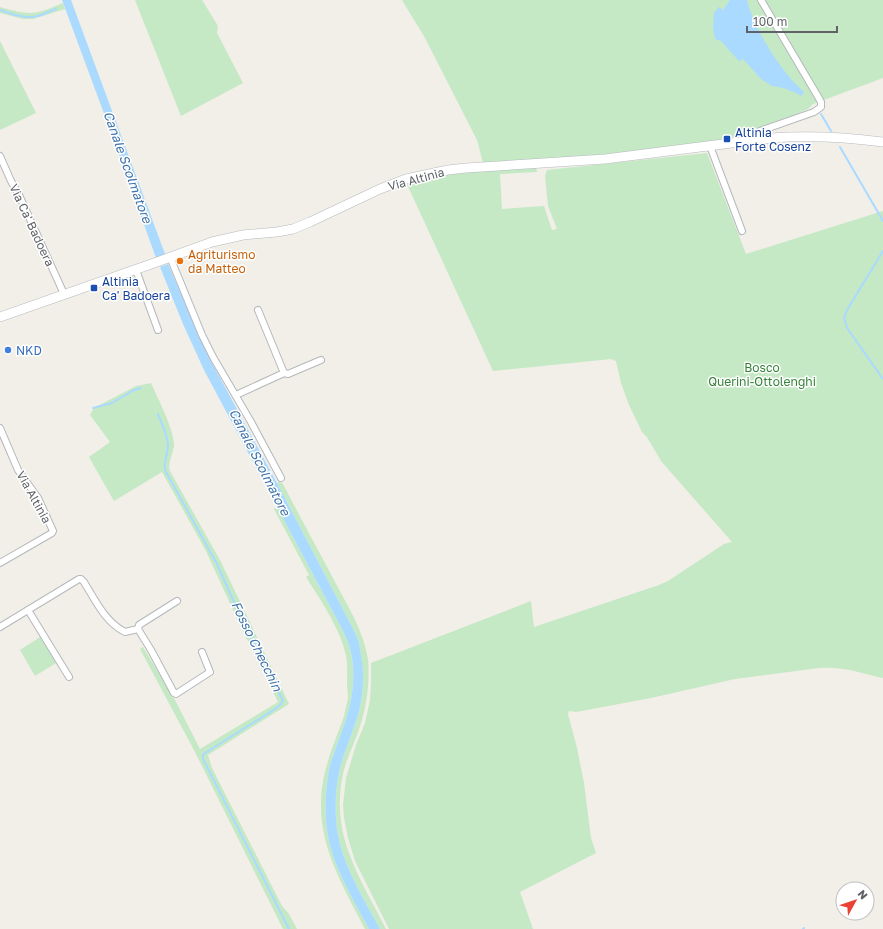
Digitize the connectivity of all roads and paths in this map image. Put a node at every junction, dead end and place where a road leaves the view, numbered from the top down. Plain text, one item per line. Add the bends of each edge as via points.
1 (761, 0) edge
2 (754, 140) junction
3 (883, 142) edge
4 (710, 146) junction
5 (0, 156) edge
6 (742, 232) dead end
7 (169, 258) junction
8 (136, 270) junction
9 (64, 294) junction
10 (258, 310) dead end
11 (0, 317) edge
12 (158, 330) dead end
13 (321, 360) dead end
14 (284, 373) junction
15 (236, 395) junction
16 (0, 428) edge
17 (281, 478) dead end
18 (0, 563) edge
19 (177, 601) dead end
20 (28, 610) junction
21 (0, 628) edge
22 (138, 628) junction
23 (202, 652) dead end
24 (69, 676) dead end

1 - 2 street via 821,102 821,108 760,131 754,136
2 - 3 main road, Via Altinia via 811,136
2 - 4 main road, Via Altinia
4 - 6 street
4 - 7 main road, Via Altinia via 593,160 434,172 380,189 293,229 230,237
5 - 9 street, Via Ca' Badoera
7 - 8 main road, Via Altinia
7 - 15 street via 202,335
8 - 9 main road, Via Altinia
8 - 12 street
9 - 11 main road, Via Altinia
10 - 14 street
13 - 14 street via 288,374
14 - 15 street
15 - 17 street
16 - 18 street, Via Altinia via 18,470 38,498 53,531
19 - 22 street via 139,624
20 - 21 street
20 - 22 street via 79,579 84,582 101,611 117,627 125,632
20 - 24 street
22 - 23 street via 176,694 210,672

